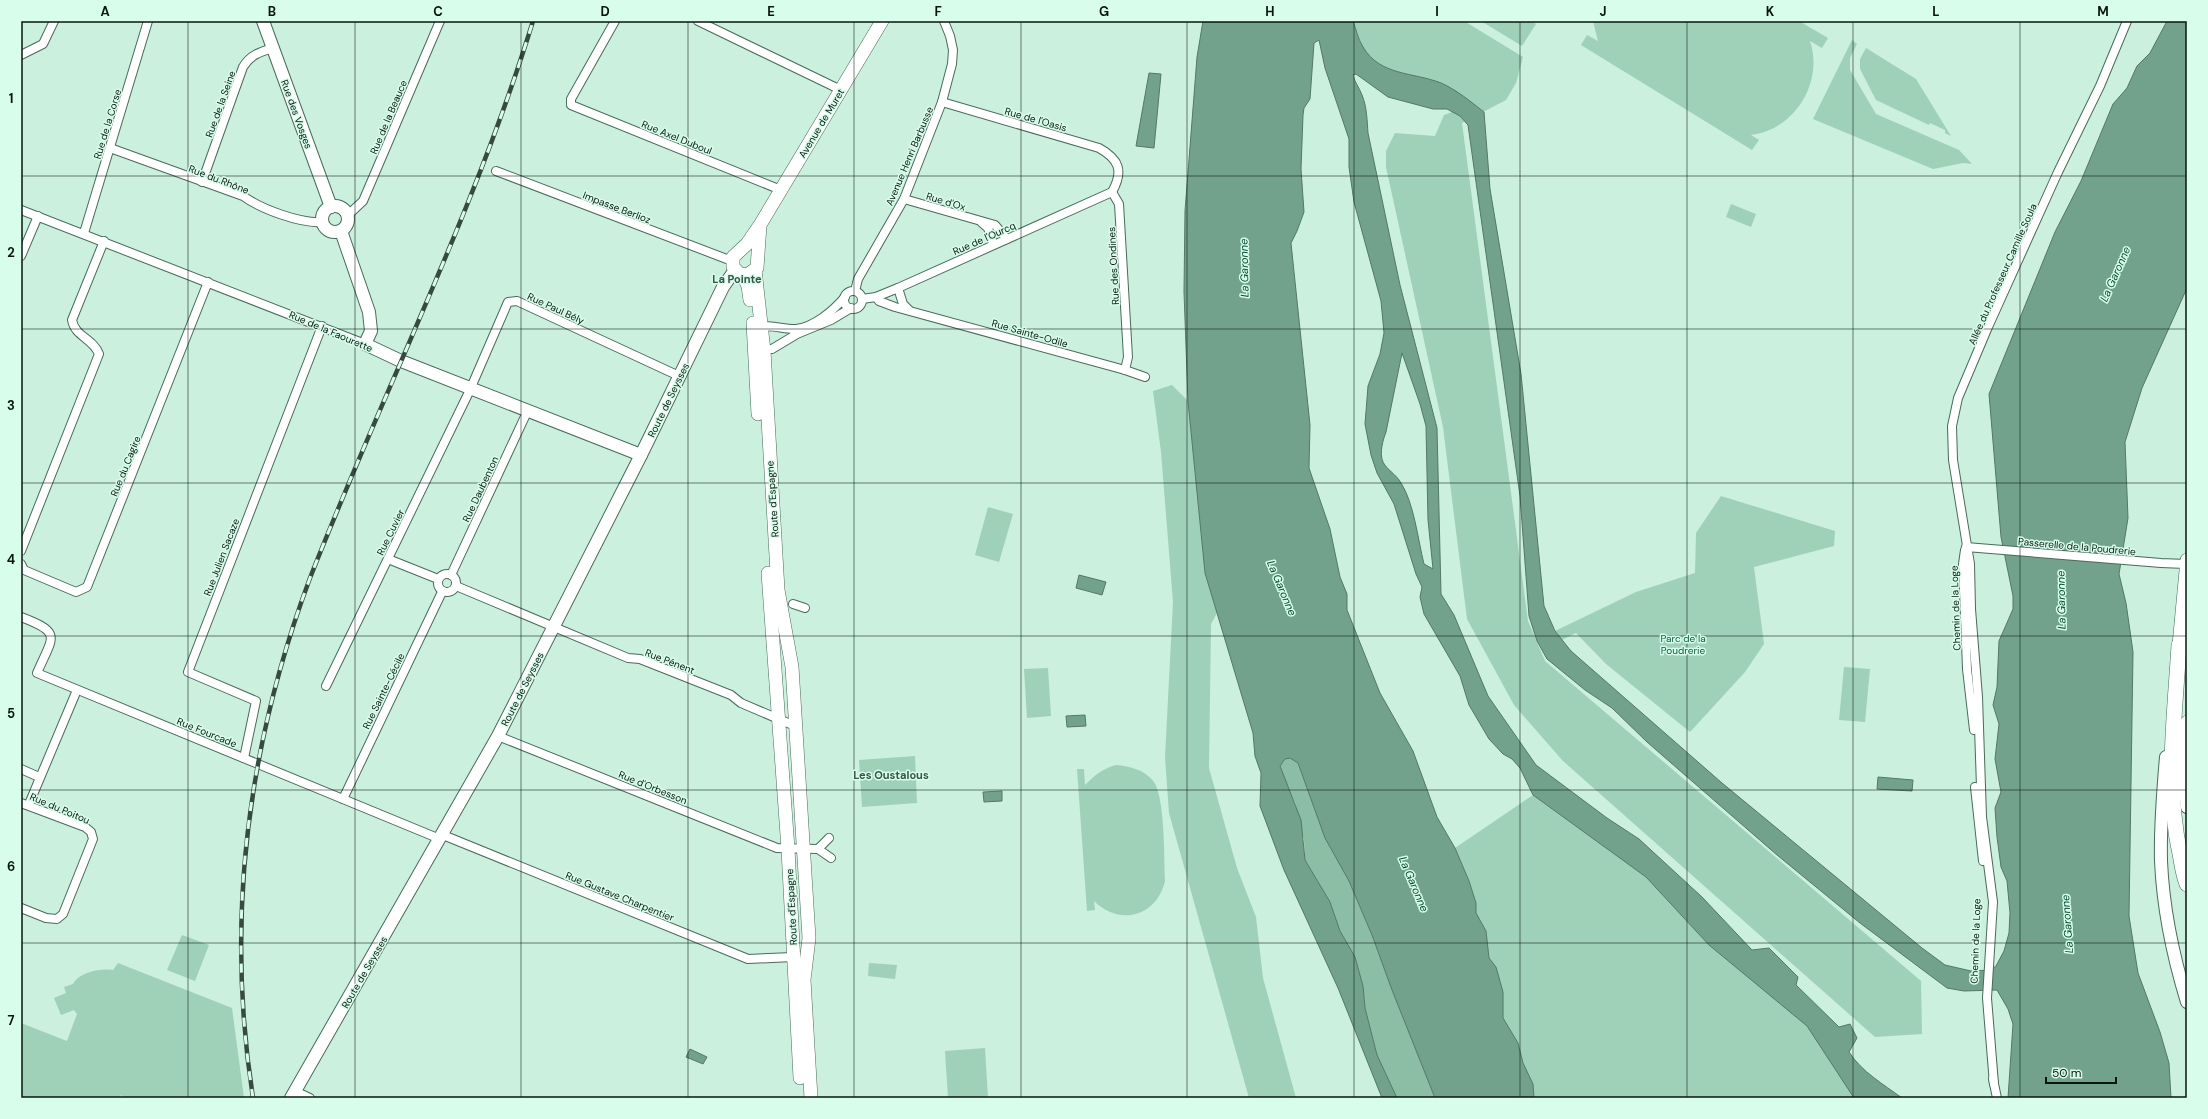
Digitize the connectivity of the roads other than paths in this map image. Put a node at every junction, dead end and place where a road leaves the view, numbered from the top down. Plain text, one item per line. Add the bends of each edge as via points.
1 (54, 21) edge
2 (148, 21) edge
3 (263, 21) edge
4 (440, 21) edge
5 (615, 21) edge
6 (698, 21) edge
7 (882, 21) edge
8 (944, 21) edge
9 (2127, 21) edge
10 (273, 48) junction
11 (21, 56) edge
12 (841, 90) junction
13 (942, 102) junction
14 (110, 148) junction
15 (496, 171) dead end
16 (202, 182) junction
17 (781, 190) junction
18 (1112, 192) junction
19 (904, 199) junction
20 (331, 207) junction
21 (21, 210) edge
22 (348, 215) junction
23 (38, 216) junction
24 (323, 222) junction
25 (982, 223) junction
26 (760, 225) junction
27 (341, 231) junction
28 (84, 233) junction
29 (1007, 239) junction
30 (104, 241) junction
31 (993, 244) junction
32 (742, 250) junction
33 (21, 256) edge
34 (757, 257) junction
35 (737, 268) junction
36 (755, 270) junction
37 (208, 282) junction
38 (898, 288) junction
39 (855, 291) junction
40 (845, 297) junction
41 (876, 297) junction
42 (862, 299) junction
43 (851, 308) junction
44 (909, 310) junction
45 (322, 326) junction
46 (757, 329) junction
47 (365, 344) junction
48 (759, 349) junction
49 (1125, 370) junction
50 (679, 376) junction
51 (1145, 377) dead end
52 (470, 388) junction
53 (528, 410) junction
54 (641, 455) junction
55 (1966, 547) junction
56 (21, 551) edge
57 (388, 559) junction
58 (2187, 562) edge
59 (21, 564) edge
60 (451, 575) junction
61 (438, 578) junction
62 (456, 586) junction
63 (442, 592) junction
64 (793, 604) dead end
65 (805, 608) dead end
66 (21, 617) edge
67 (554, 626) junction
68 (2179, 645) junction
69 (326, 686) dead end
70 (77, 690) junction
71 (777, 717) junction
72 (2187, 722) edge
73 (795, 726) junction
74 (498, 736) junction
75 (244, 758) junction
76 (2182, 765) junction
77 (21, 769) edge
78 (39, 777) junction
79 (343, 799) junction
80 (25, 804) edge
81 (2187, 807) edge
82 (442, 837) junction
83 (829, 838) dead end
84 (2187, 848) edge
85 (788, 849) junction
86 (803, 849) junction
87 (818, 849) junction
88 (831, 858) dead end
89 (2187, 884) edge
90 (21, 908) edge
91 (793, 957) junction
92 (2187, 1002) edge
93 (293, 1094) edge
94 (310, 1098) edge
95 (802, 1098) edge
96 (811, 1098) edge
97 (1997, 1098) edge

1 - 11 street via 43,44
2 - 14 street, Rue de la Corse
3 - 10 main road, Rue des Vosges
4 - 22 street, Rue de la Beauce via 364,201
5 - 17 street, Rue Axel Duboul via 571,99 571,105
6 - 12 street
7 - 12 main road, Avenue de Muret
8 - 13 street, Avenue Henri Barbusse via 953,50
9 - 55 street, Allée du Professeur Camille Soula via 1958,398 1952,426 1952,448
10 - 16 street, Rue de la Seine via 253,55 243,67
10 - 20 main road, Rue des Vosges
12 - 17 main road, Avenue de Muret
13 - 18 street, Rue de l'Oasis via 1099,148 1112,155 1117,164 1118,181
13 - 19 street, Avenue Henri Barbusse
14 - 16 street, Rue du Rhône
14 - 28 street, Rue de la Corse
15 - 35 street, Impasse Berlioz
16 - 24 street, Rue du Rhône via 303,221
17 - 26 main road, Avenue de Muret
18 - 29 street, Rue de l'Ourcq
18 - 49 street, Rue des Ondines via 1119,204 1128,357
19 - 25 street, Rue d'Ox
19 - 39 street, Avenue Henri Barbusse via 858,279
20 - 22 main road via 339,207
20 - 24 main road via 326,211
21 - 23 street, Rue de la Faourette
22 - 27 main road via 346,227
23 - 28 street, Rue de la Faourette
23 - 33 street
24 - 27 main road via 329,231
25 - 29 street, Rue d'Ox via 995,225
25 - 31 street via 988,228
26 - 32 main road, Avenue de Muret
26 - 34 main road, Avenue de Muret
27 - 47 main road via 369,312 371,331
28 - 30 street, Rue de la Faourette
29 - 31 street, Rue de l'Ourcq
30 - 37 street, Rue de la Faourette
30 - 56 street via 72,320 77,333 96,346 98,354
31 - 38 street, Rue de l'Ourcq
32 - 34 main road via 751,250
32 - 35 main road via 735,254
34 - 36 main road
35 - 36 main road via 747,275
35 - 46 main road, Route d'Espagne via 748,286
35 - 50 main road, Route de Seysses via 725,283
36 - 46 main road, Route d'Espagne
37 - 45 street, Rue de la Faourette
37 - 59 street, Rue du Cagire via 87,587 76,592 24,570
38 - 41 street, Rue de l'Ourcq
38 - 44 street via 903,304
39 - 40 street
39 - 42 street
40 - 43 street via 845,302
40 - 46 street via 826,315 802,327
41 - 42 street, Rue de l'Ourcq
41 - 44 street, Rue Sainte-Odile via 879,301
42 - 43 street via 859,306
43 - 48 street via 772,349
44 - 49 street, Rue Sainte-Odile
45 - 47 street, Rue de la Faourette
45 - 75 street, Rue Julien Sacaze via 188,672 256,701
46 - 48 main road, Route d'Espagne
47 - 52 main road, Rue de la Faourette
48 - 71 main road, Route d'Espagne
48 - 73 main road, Route d'Espagne via 778,590 792,667
49 - 51 street, Rue Sainte-Odile
50 - 52 street, Rue Paul Bély via 512,300 504,306
50 - 54 main road, Route de Seysses
52 - 53 main road, Rue de la Faourette
52 - 57 street, Rue Cuvier
53 - 54 main road, Rue de la Faourette
53 - 60 street, Rue Daubenton
54 - 67 main road, Route de Seysses
55 - 58 street, Passerelle de la Poudrerie via 2144,562
55 - 97 street, Chemin de la Loge via 1963,564 1967,669 1974,739 1976,808 1987,904 1985,1035
57 - 61 street
57 - 69 street, Rue Cuvier
58 - 68 main road
60 - 61 street via 446,574
60 - 62 street
61 - 63 street via 437,586
62 - 63 street via 450,593
62 - 67 street, Rue Pénent
63 - 79 street, Rue Sainte-Cécile
64 - 65 street
66 - 70 street, Rue Fourcade via 44,626 52,639 37,673
67 - 71 street, Rue Pénent via 628,658 640,659 731,695 741,703
67 - 74 main road, Route de Seysses
68 - 89 highway via 2172,806 2175,833
68 - 92 main road via 2167,741 2161,861 2171,940
70 - 75 street, Rue Fourcade
70 - 78 street
71 - 73 street
71 - 85 main road, Route d'Espagne
72 - 76 main road
73 - 86 main road, Route d'Espagne
74 - 82 main road, Route de Seysses
74 - 85 street, Rue d'Orbesson via 778,848
75 - 79 street, Rue Fourcade
76 - 81 main road
76 - 84 highway via 2178,802
77 - 78 street
78 - 80 street
79 - 82 street, Rue Fourcade
80 - 90 street, Rue du Poitou via 85,827 91,832 93,839 63,914 57,919 46,918
82 - 91 street, Rue Gustave Charpentier via 748,959
82 - 93 main road, Route de Seysses
83 - 87 street
85 - 86 street, Rue d'Orbesson
85 - 91 main road, Route d'Espagne
86 - 87 street
86 - 96 main road, Route d'Espagne via 809,938 804,980
87 - 88 street
91 - 95 main road, Route d'Espagne
93 - 94 street

